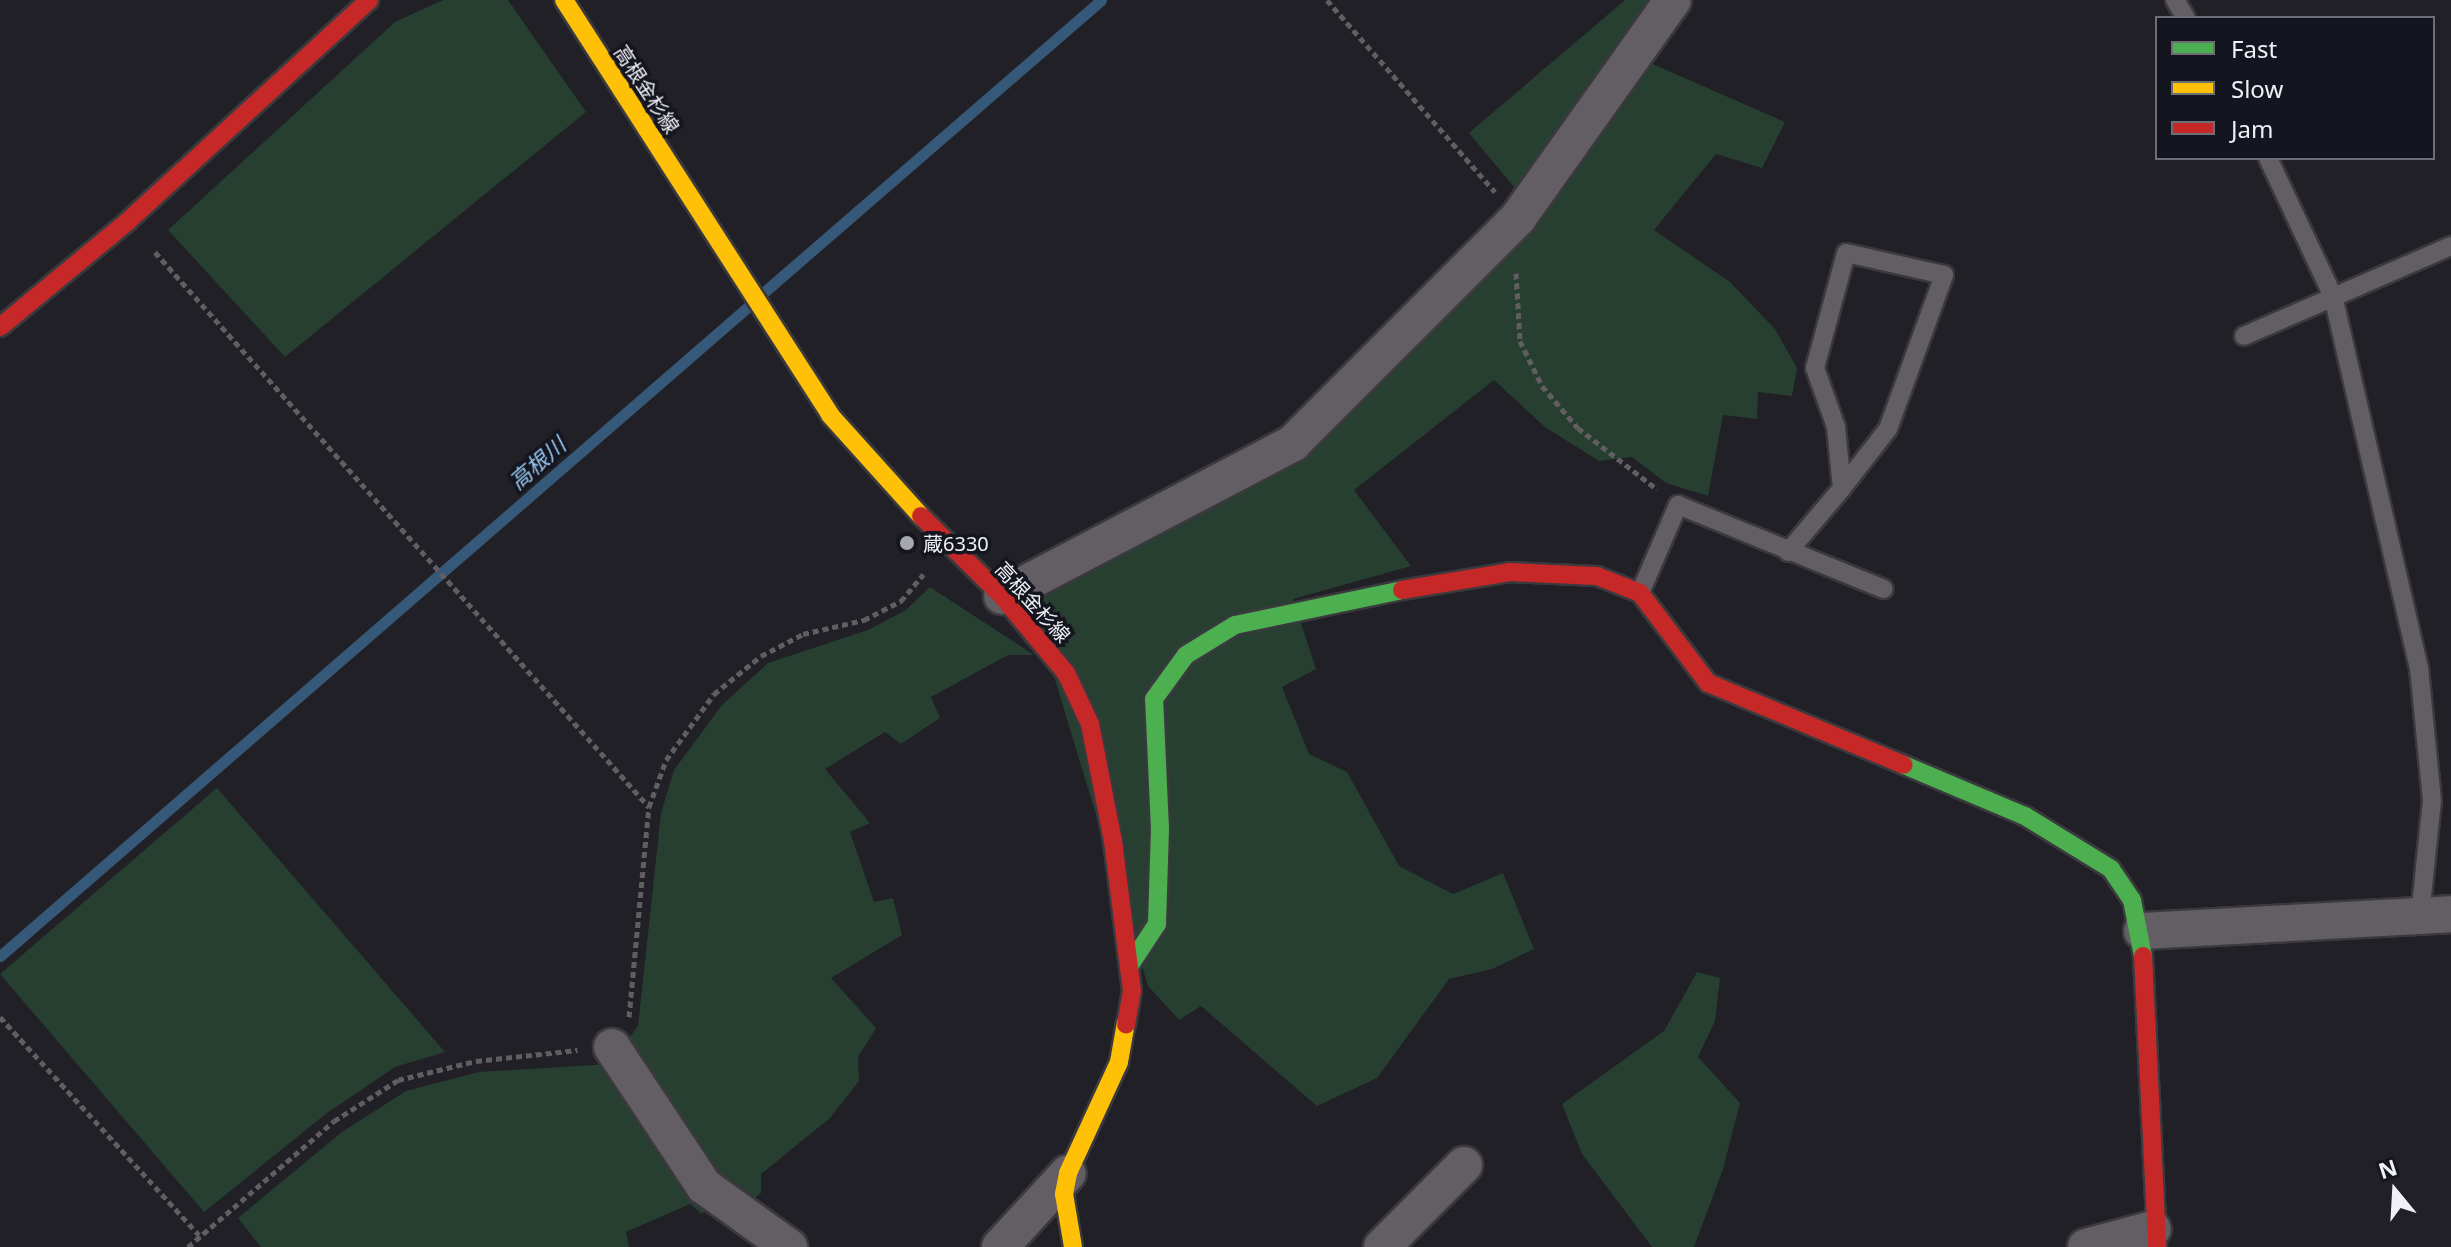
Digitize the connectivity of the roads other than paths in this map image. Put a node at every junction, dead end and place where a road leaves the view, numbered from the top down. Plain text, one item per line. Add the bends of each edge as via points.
1 (369, 0) edge
2 (564, 0) edge
3 (1673, 0) edge
4 (2269, 160) edge
5 (2451, 246) edge
6 (2333, 296) junction
7 (0, 327) edge
8 (2244, 336) dead end
9 (1842, 488) junction
10 (1788, 552) junction
11 (1884, 589) dead end
12 (1640, 593) junction
13 (1002, 596) junction
14 (2435, 915) edge
15 (2142, 931) junction
16 (1130, 965) junction
17 (612, 1047) road end
18 (1464, 1165) dead end
19 (1068, 1173) junction
20 (2155, 1238) edge
21 (789, 1247) edge
22 (1000, 1247) edge
23 (1073, 1247) edge
24 (1382, 1247) edge
25 (2086, 1247) edge

1 - 7 street via 128,221
2 - 13 street, 高根金杉線 via 830,415
3 - 13 street via 1518,218 1293,443
4 - 6 lane
5 - 6 lane
6 - 8 lane
6 - 14 lane via 2419,668 2432,800
9 - 9 lane via 1836,427 1815,368 1846,253 1944,275 1888,429
9 - 10 lane
10 - 11 lane
10 - 12 lane via 1678,505
12 - 15 street via 1708,683 2060,834 2111,869 2132,900
12 - 16 street via 1597,576 1509,572 1448,580 1235,625 1186,655 1154,699 1160,829 1157,924
13 - 16 street, 高根金杉線 via 1066,673 1090,724
14 - 15 street
15 - 20 street
16 - 19 street, 高根金杉線 via 1132,991 1119,1062
17 - 21 street via 704,1186
18 - 24 street
19 - 22 street
19 - 23 street, 高根金杉線 via 1064,1194
20 - 25 street

